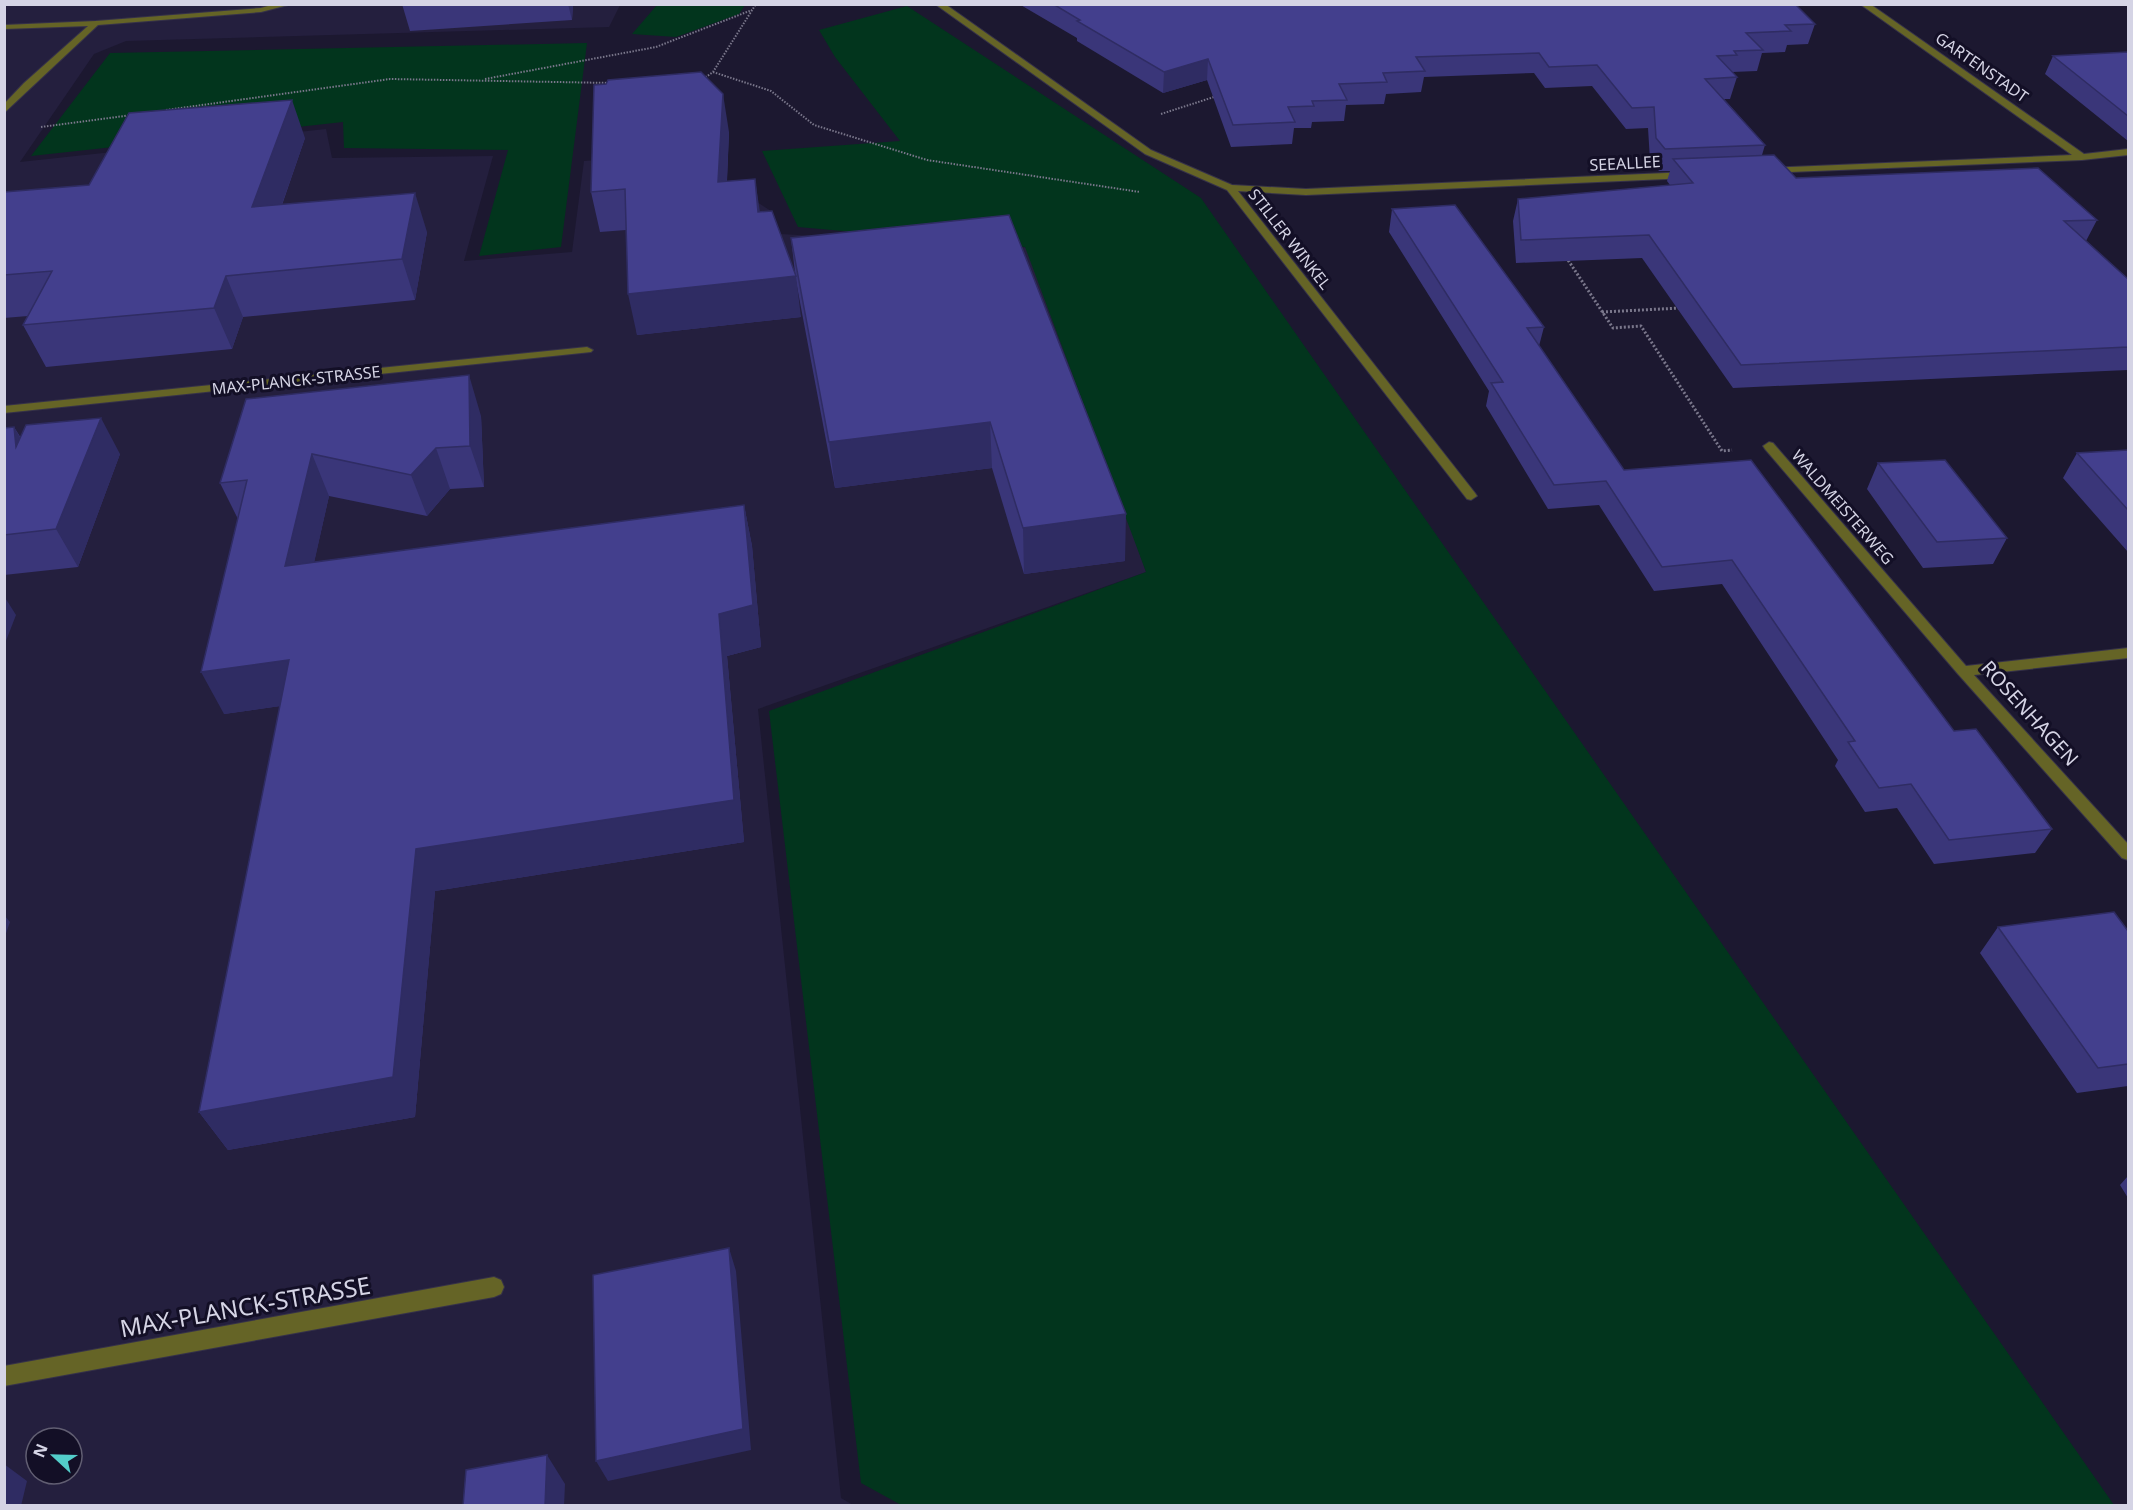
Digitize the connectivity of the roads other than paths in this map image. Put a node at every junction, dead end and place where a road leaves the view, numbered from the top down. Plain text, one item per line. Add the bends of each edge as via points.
1 (288, 4) edge
2 (939, 4) edge
3 (1864, 4) edge
4 (96, 23) junction
5 (4, 27) edge
6 (4, 110) edge
7 (2128, 152) edge
8 (2082, 157) junction
9 (1756, 172) edge
10 (1697, 175) edge
11 (1230, 188) junction
12 (587, 350) dead end
13 (4, 410) edge
14 (1769, 446) road end
15 (1471, 496) dead end
16 (2128, 653) edge
17 (1963, 671) junction
18 (2128, 854) edge
19 (494, 1287) dead end
20 (4, 1376) edge

1 - 4 street via 261,10
2 - 11 street, STILLER WINKEL via 1148,152
3 - 8 street, GARTENSTADT
4 - 5 street
4 - 6 street
7 - 8 street
8 - 9 street
10 - 11 street, SEEALLEE via 1306,192
11 - 15 street, STILLER WINKEL
12 - 13 street, MAX-PLANCK-STRASSE
14 - 17 street, WALDMEISTERWEG
16 - 17 street, ROSENHAGEN
17 - 18 street, ROSENHAGEN
19 - 20 street, MAX-PLANCK-STRASSE

